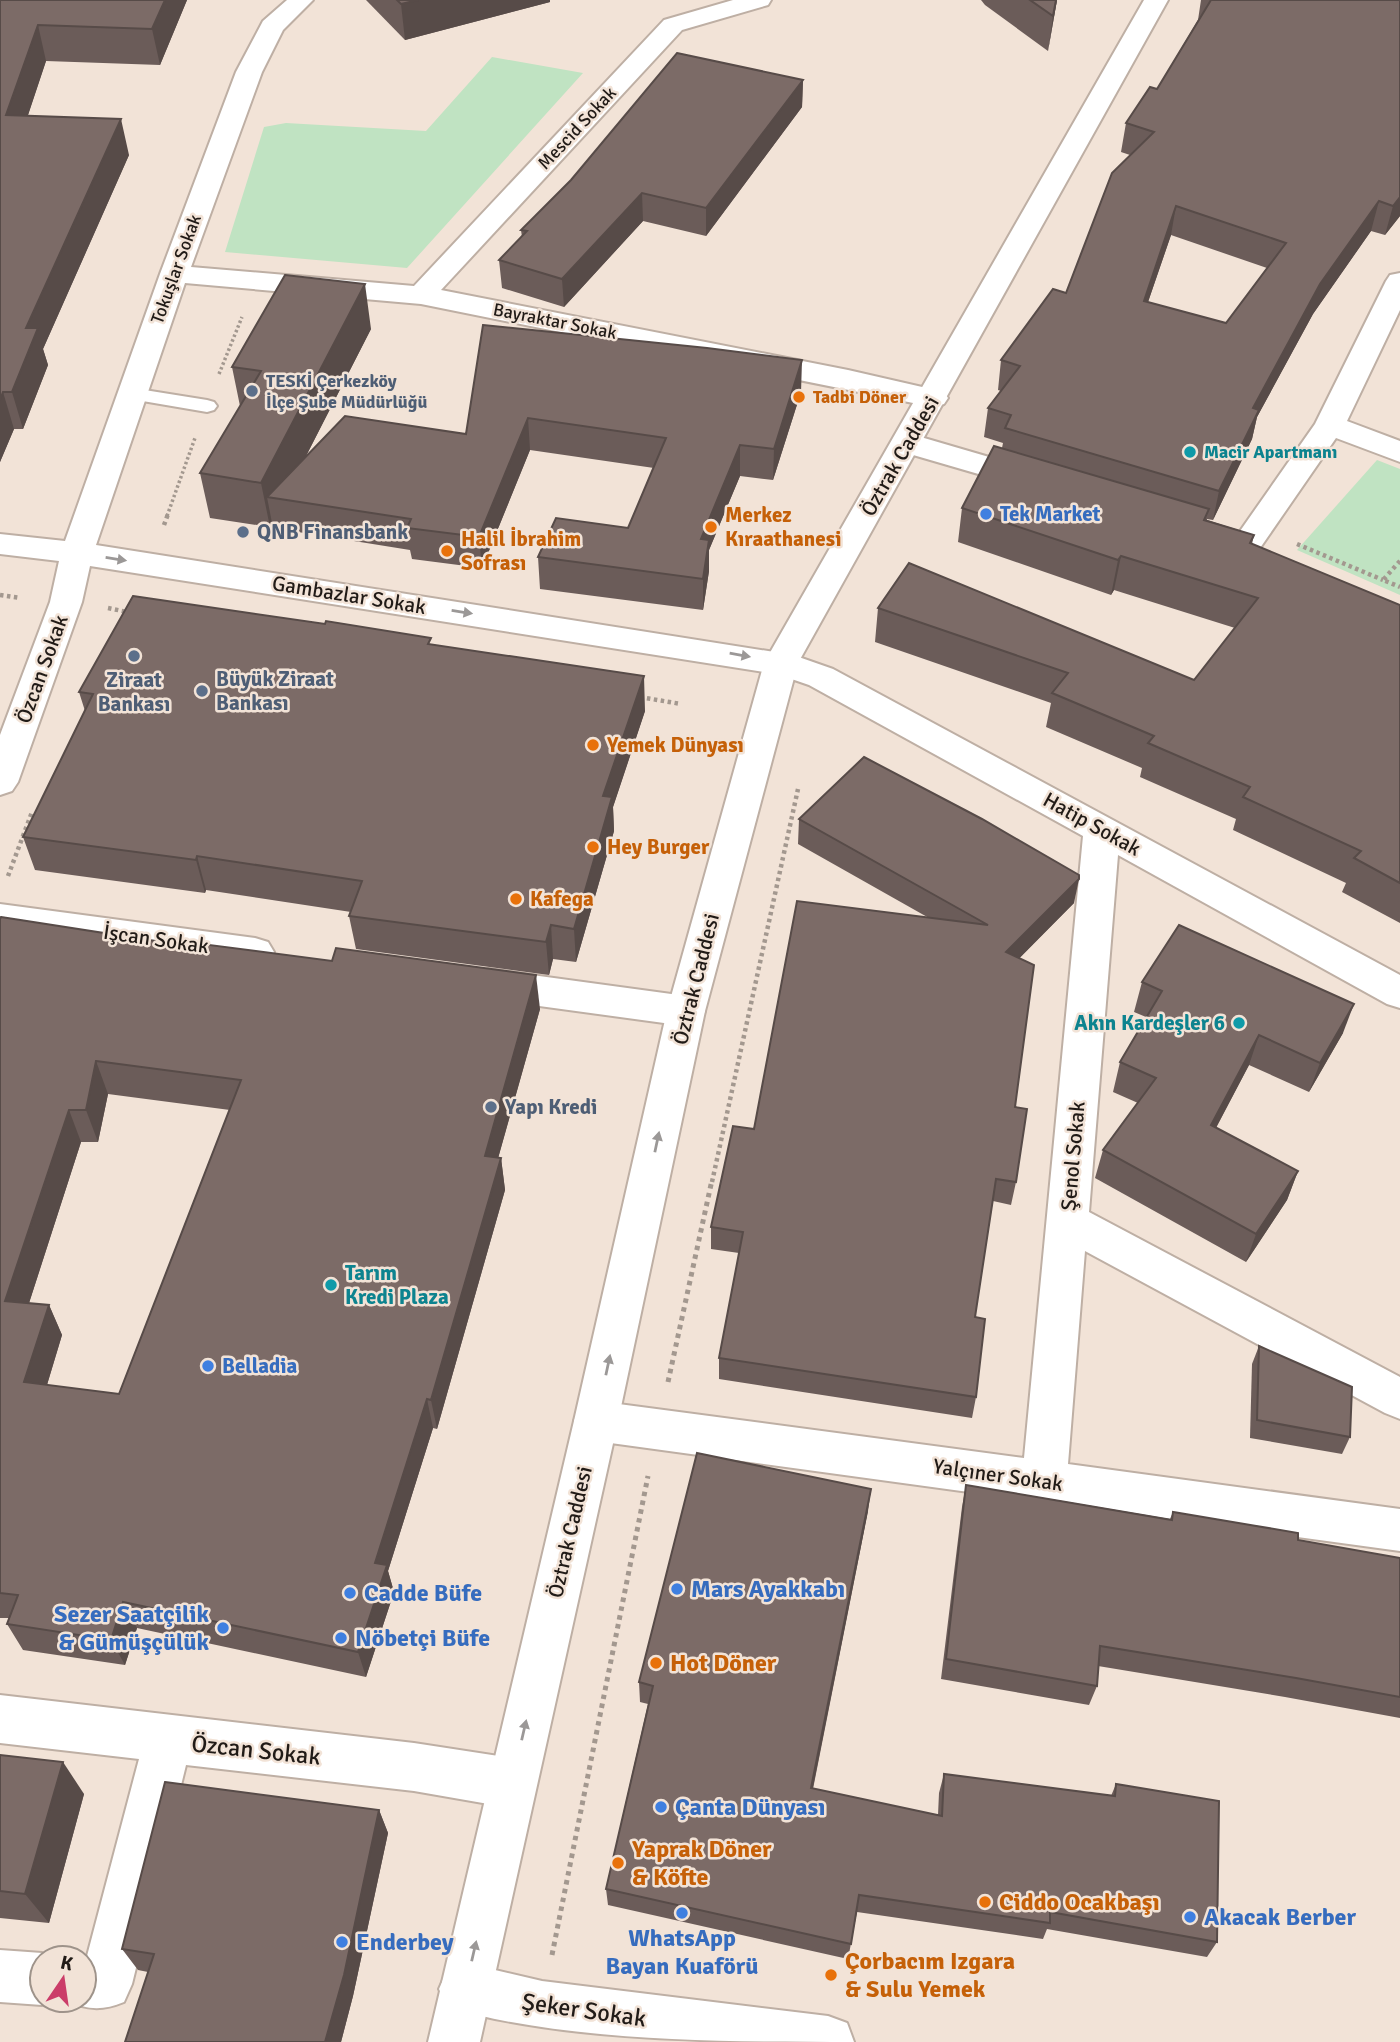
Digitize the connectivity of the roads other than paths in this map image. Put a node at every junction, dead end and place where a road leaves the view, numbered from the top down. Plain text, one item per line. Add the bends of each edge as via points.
1 (301, 0) edge
2 (759, 0) edge
3 (1156, 0) edge
4 (174, 274) junction
5 (1400, 281) edge
6 (421, 295) junction
7 (132, 394) junction
8 (933, 398) junction
9 (206, 406) dead end
10 (1330, 425) junction
11 (908, 443) junction
12 (1400, 452) edge
13 (1067, 490) edge
14 (1249, 540) edge
15 (0, 544) edge
16 (76, 553) junction
17 (781, 663) junction
18 (0, 782) edge
19 (1102, 830) junction
20 (0, 918) edge
21 (289, 957) edge
22 (455, 980) edge
23 (1400, 993) edge
24 (686, 1011) junction
25 (1067, 1221) junction
26 (1400, 1399) edge
27 (596, 1421) junction
28 (1044, 1482) junction
29 (1400, 1530) edge
30 (0, 1719) edge
31 (169, 1741) junction
32 (512, 1783) junction
33 (0, 1976) edge
34 (28, 1978) edge
35 (98, 1983) edge
36 (465, 1989) junction
37 (454, 2042) edge
38 (828, 2042) edge

1 - 4 street, Tokuşlar Sokak via 272,26 250,72
2 - 6 street, Mescid Sokak via 673,26
3 - 8 street, Öztrak Caddesi
4 - 6 street, Bayraktar Sokak
4 - 7 street, Tokuşlar Sokak
5 - 10 street
6 - 8 street, Bayraktar Sokak
7 - 9 lane
7 - 16 street, Tokuşlar Sokak
8 - 11 street, Öztrak Caddesi
10 - 12 street
10 - 14 street
11 - 13 street
11 - 17 street, Öztrak Caddesi
15 - 16 street, Gambazlar Sokak
16 -> 17 street, Gambazlar Sokak
16 - 18 street, Özcan Sokak via 66,602
17 - 19 street, Hatip Sokak via 821,677
17 - 24 street, Öztrak Caddesi
19 - 23 street, Hatip Sokak
19 - 25 street, Şenol Sokak
20 - 21 street, İşcan Sokak
22 - 24 street
27 -> 24 street, Öztrak Caddesi
25 - 26 street
25 - 28 street, Şenol Sokak
27 - 28 street, Yalçıner Sokak
32 -> 27 street, Öztrak Caddesi
28 - 29 street, Yalçıner Sokak
30 - 31 street, Özcan Sokak
31 - 32 street, Özcan Sokak via 414,1767
31 - 35 street via 106,1984
36 -> 32 street, Öztrak Caddesi
33 - 34 street
36 - 37 street, Öztrak Caddesi
36 - 38 street, Şeker Sokak via 542,2007

